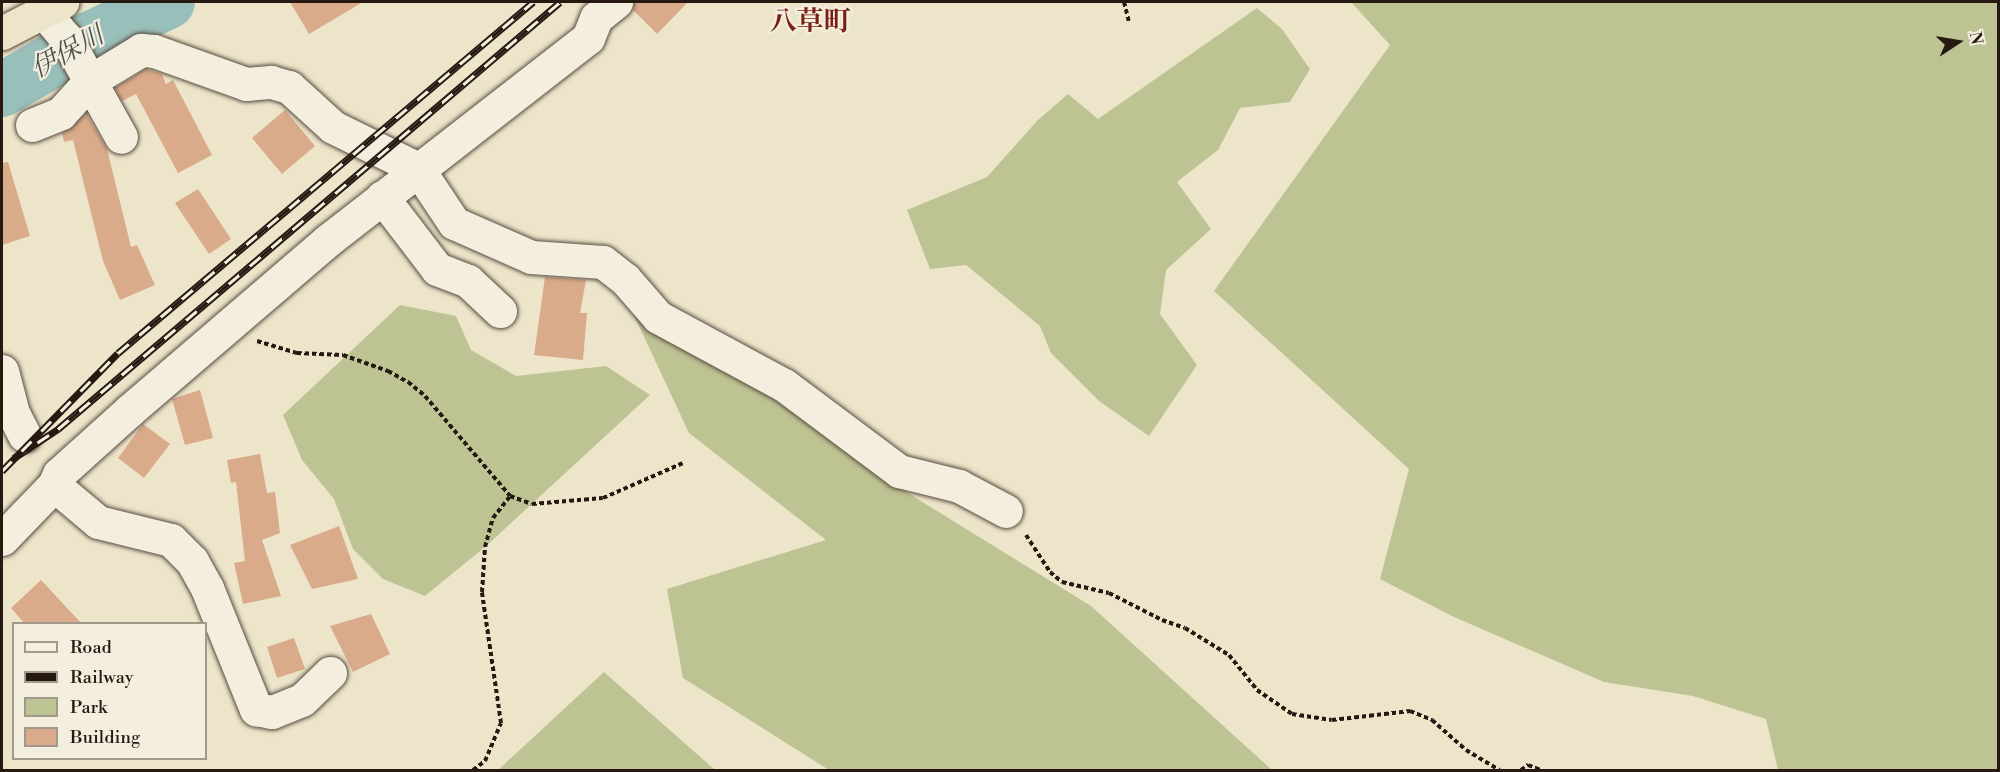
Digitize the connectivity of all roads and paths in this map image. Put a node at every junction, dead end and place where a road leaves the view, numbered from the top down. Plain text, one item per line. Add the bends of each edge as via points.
1 (616, 2) edge
2 (1124, 2) edge
3 (53, 7) edge
4 (1128, 22) dead end
5 (2, 33) edge
6 (78, 60) junction
7 (33, 125) dead end
8 (121, 137) dead end
9 (418, 169) junction
10 (382, 197) junction
11 (500, 311) dead end
12 (235, 320) junction
13 (2, 371) edge
14 (24, 435) dead end
15 (683, 463) dead end
16 (54, 485) junction
17 (510, 496) junction
18 (1006, 511) joint
19 (2, 539) edge
20 (330, 673) dead end
21 (473, 771) edge
22 (1499, 771) edge
23 (1521, 771) edge
24 (1541, 771) edge

1 - 9 street via 596,18 588,38
2 - 4 path
3 - 5 highway
3 - 6 street
6 - 7 street via 61,113
6 - 8 street
6 - 9 street via 154,51 246,84 271,82 290,87 333,127
9 - 10 street
9 - 18 street via 454,223 531,257 603,262 625,279 658,317 784,386 899,471 958,486
10 - 11 street via 437,269 468,281
10 - 12 street
12 - 16 street via 59,474
12 - 17 path via 249,337 271,348 343,356 408,382 425,396
13 - 14 street via 13,413
15 - 17 path via 603,498 532,504
16 - 19 street
16 - 20 street via 98,522 171,540 192,561 207,588 256,709 272,712 302,699
17 - 21 path via 493,518 485,547 482,592 501,723 485,761
18 - 22 path via 1019,523 1050,572 1062,582 1109,593 1162,620 1185,627 1229,655 1257,690 1276,706 1292,714 1332,720 1410,711 1431,720
23 - 24 path via 1528,765

